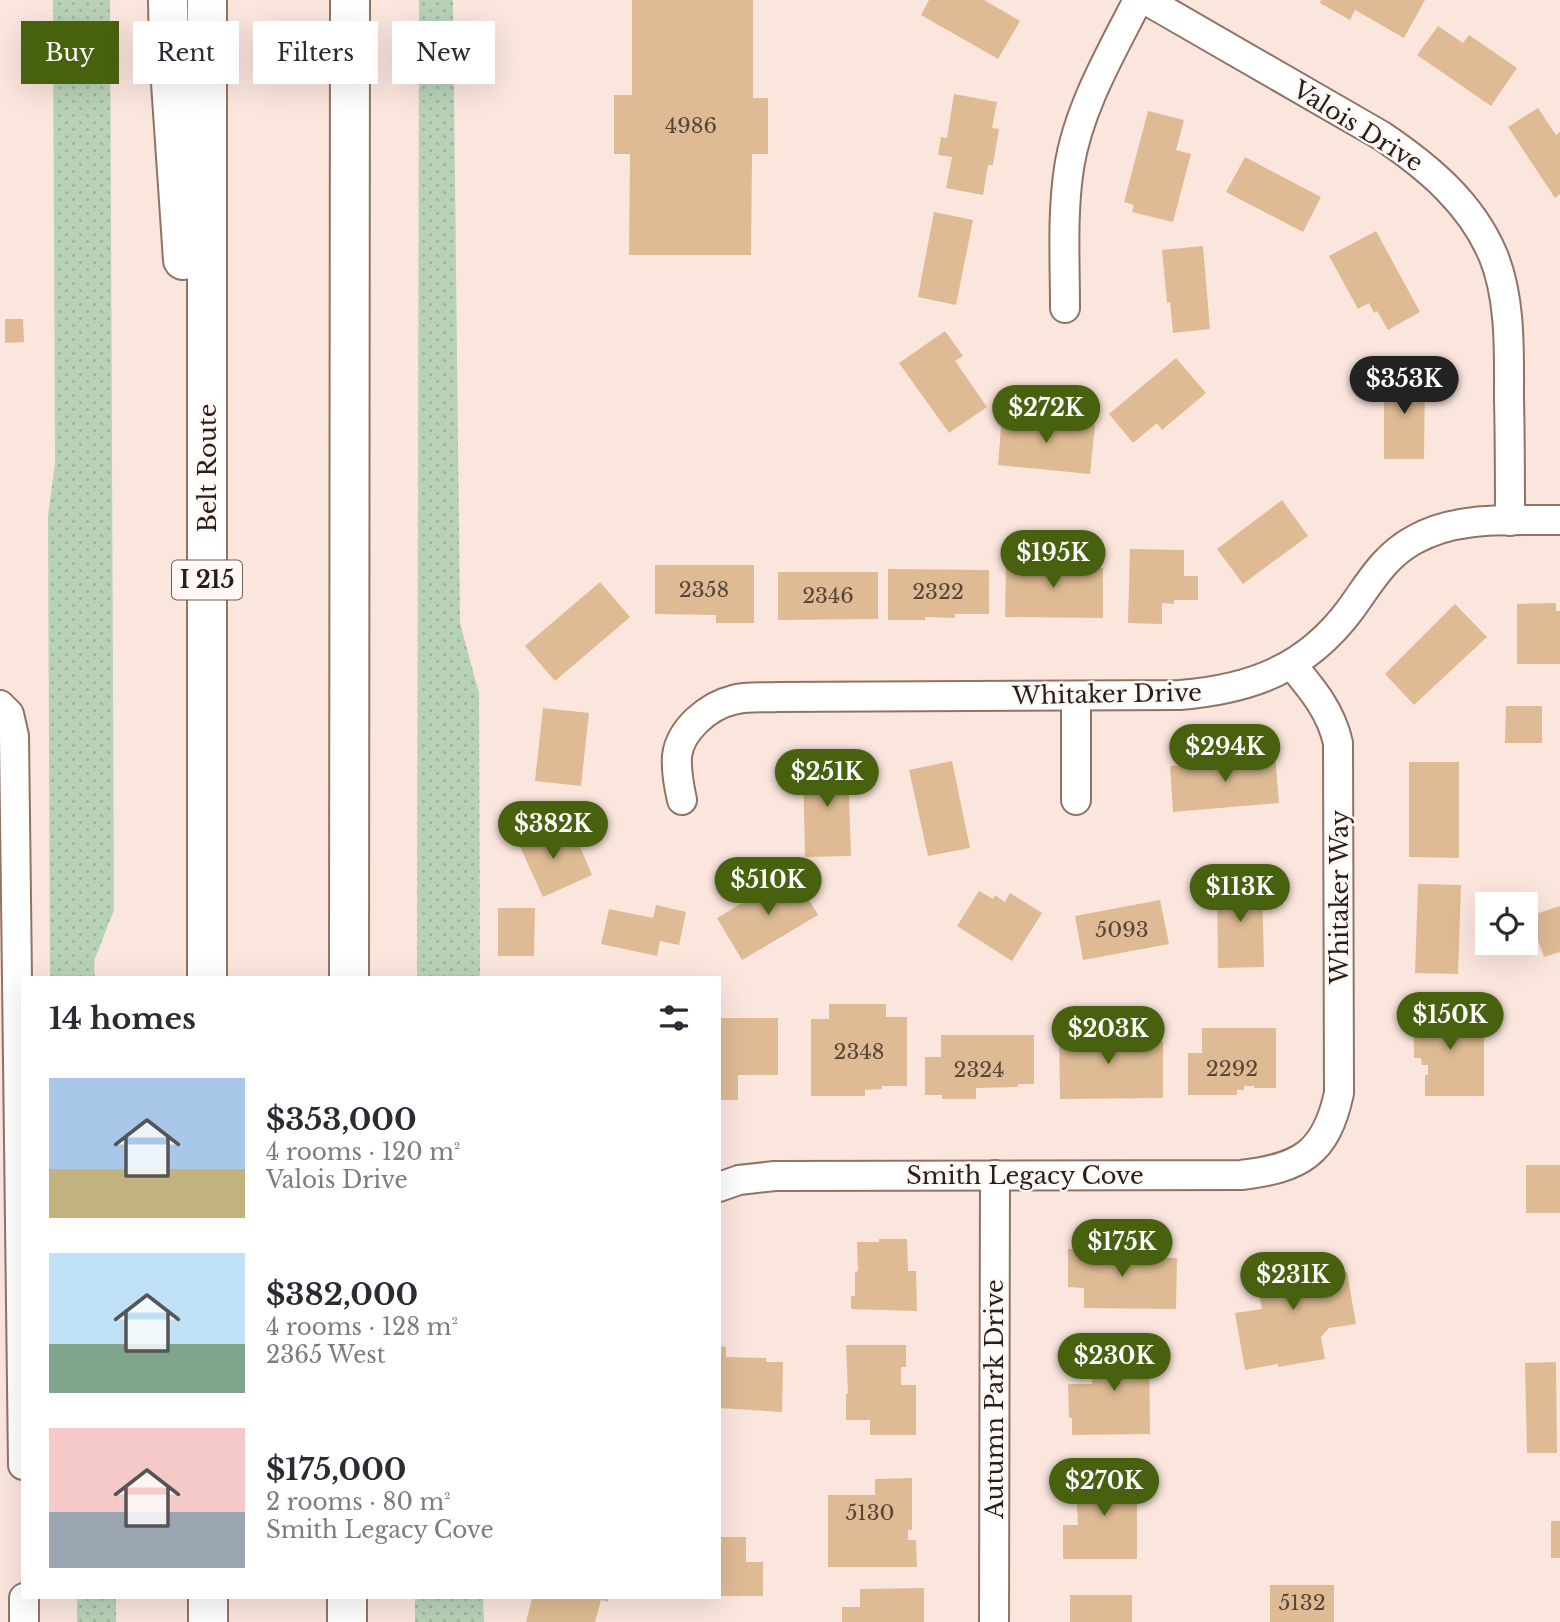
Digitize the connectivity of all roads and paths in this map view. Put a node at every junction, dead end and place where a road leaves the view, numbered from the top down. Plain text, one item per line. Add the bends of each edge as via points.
1 (168, 0) edge
2 (207, 0) edge
3 (350, 0) edge
4 (1138, 0) edge
5 (1146, 0) edge
6 (1065, 308) dead end
7 (207, 508) junction
8 (1560, 520) edge
9 (1510, 521) junction
10 (1292, 665) junction
11 (1076, 696) junction
12 (0, 705) edge
13 (682, 800) dead end
14 (1076, 800) dead end
15 (207, 976) edge
16 (349, 976) edge
17 (9, 1022) edge
18 (1323, 1139) joint
19 (995, 1175) junction
20 (721, 1186) edge
21 (21, 1332) edge
22 (0, 1358) edge
23 (21, 1358) edge
24 (23, 1599) edge
25 (208, 1599) edge
26 (347, 1599) edge
27 (24, 1622) edge
28 (208, 1622) edge
29 (347, 1622) edge
30 (994, 1622) edge

1 - 7 highway via 182,242
2 - 7 highway, Belt Route / I 215
3 - 16 highway
4 - 6 street via 1082,117 1069,167
5 - 9 street, Valois Drive via 1382,136 1451,191 1474,221 1493,256 1503,290 1509,363
7 - 15 highway, Belt Route / I 215
8 - 9 street, Whitaker Drive
9 - 10 street, Whitaker Drive via 1436,529 1413,540 1392,555 1324,640
10 - 11 street, Whitaker Drive via 1266,678 1209,693
10 - 18 street, Whitaker Way via 1330,716 1338,743 1341,1068 1334,1116
11 - 13 street, Whitaker Drive via 733,700 718,705 683,737 677,754
11 - 14 street
12 - 17 street via 9,714 14,736
17 - 21 street
18 - 19 street, Smith Legacy Cove via 1291,1164 1241,1175
19 - 20 street, Smith Legacy Cove via 775,1176
19 - 30 street, Autumn Park Drive
22 - 23 street
24 - 27 street
25 - 28 highway
26 - 29 highway

